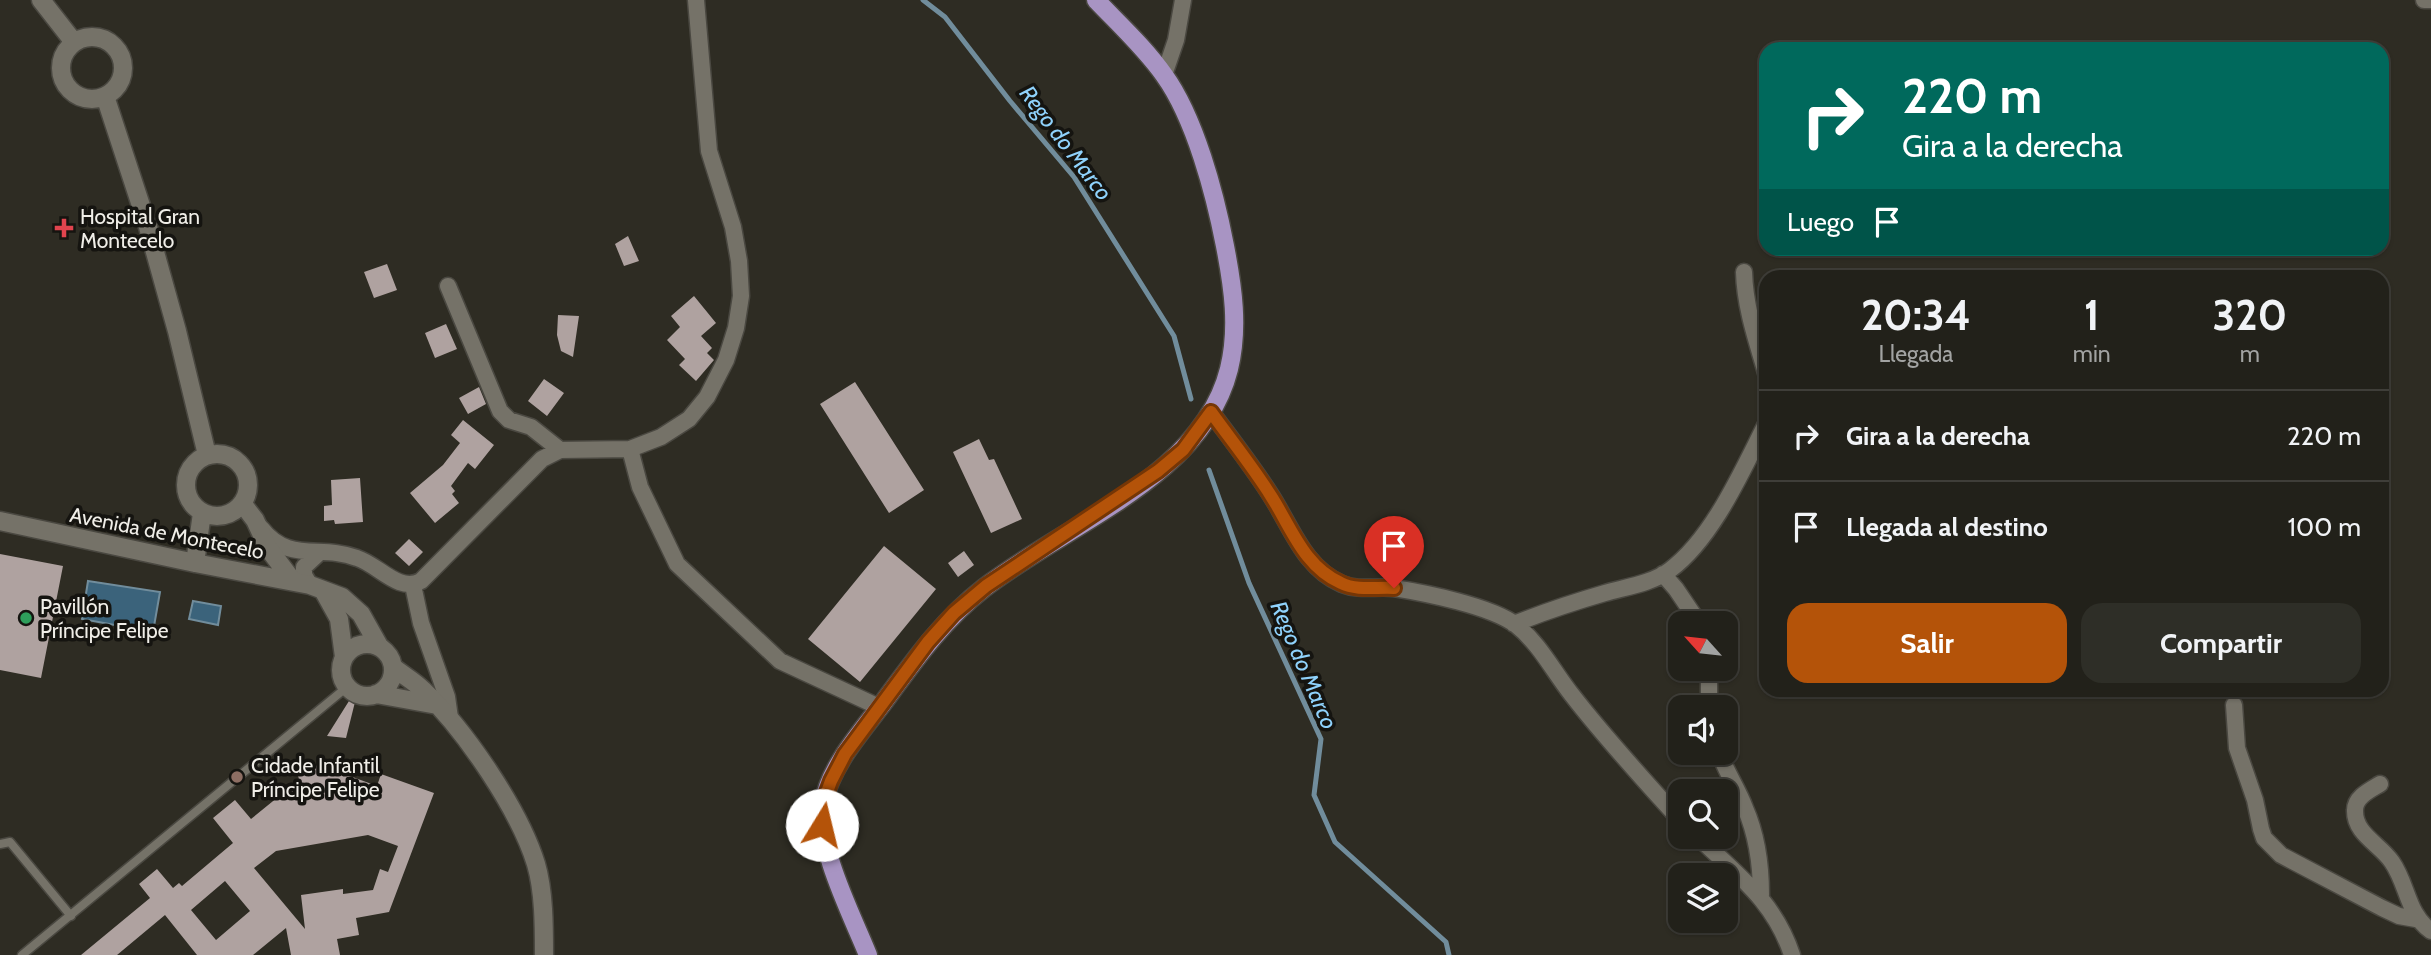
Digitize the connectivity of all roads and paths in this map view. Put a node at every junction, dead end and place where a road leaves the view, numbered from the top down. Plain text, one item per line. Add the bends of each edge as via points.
1 (41, 0) edge
2 (696, 0) edge
3 (1097, 0) edge
4 (1182, 0) edge
5 (2424, 0) edge
6 (2430, 0) edge
7 (74, 41) junction
8 (1164, 75) junction
9 (105, 96) junction
10 (1744, 271) dead end
11 (448, 286) dead end
12 (1759, 348) edge
13 (1211, 412) junction
14 (1759, 437) edge
15 (630, 449) junction
16 (560, 450) junction
17 (206, 455) junction
18 (242, 503) junction
19 (202, 513) junction
20 (255, 520) junction
21 (0, 521) edge
22 (320, 552) junction
23 (195, 563) junction
24 (1663, 574) junction
25 (292, 580) junction
26 (413, 585) junction
27 (317, 588) junction
28 (1691, 611) edge
29 (1514, 624) junction
30 (379, 646) junction
31 (344, 657) junction
32 (393, 667) junction
33 (347, 687) junction
34 (376, 694) junction
35 (437, 705) junction
36 (2234, 705) dead end
37 (879, 707) junction
38 (450, 718) junction
39 (1724, 765) edge
40 (2380, 784) dead end
41 (1668, 807) edge
42 (0, 844) edge
43 (1711, 849) edge
44 (1760, 895) junction
45 (71, 916) junction
46 (2416, 919) junction
47 (2431, 931) edge
48 (22, 955) edge
49 (544, 955) edge
50 (868, 955) edge
51 (1792, 955) edge

1 - 7 street
2 - 15 street via 709,151 733,227 741,296 726,360 707,397 689,419
3 - 8 main road
4 - 8 street via 1176,40
5 - 6 street
7 - 9 street via 61,58 67,88 85,99
7 - 9 street via 104,38 119,52 120,82
8 - 13 main road via 1213,190 1233,288 1229,369
9 - 17 street via 148,227
10 - 12 street via 1747,306
11 - 16 street via 500,411
13 - 29 street via 1271,495 1305,554 1330,578 1356,588 1394,588 1443,598
13 - 37 main road via 1183,450 1158,471 986,586 954,613
14 - 24 street via 1693,549
15 - 16 street
15 - 37 street via 640,487 677,565 780,661
16 - 26 street via 542,459
17 - 18 street via 226,454 242,466 249,485
17 - 19 street via 190,468 185,488
18 - 19 street via 229,514
18 - 20 street
19 - 23 street
20 - 22 street via 271,541 295,551
20 - 25 street via 268,548
21 - 23 street, Avenida de Montecelo
22 - 26 street via 338,551 359,558 403,585
22 - 27 street via 304,567 304,575
23 - 25 street, Avenida de Montecelo
24 - 28 street
24 - 29 street
25 - 27 street, Avenida de Montecelo
26 - 38 street
27 - 30 street, Avenida de Montecelo via 342,597 361,614
27 - 31 street via 339,620
29 - 41 street via 1539,648 1571,694
30 - 31 street via 362,643
30 - 32 street
31 - 33 street via 340,670
32 - 34 street via 389,684
32 - 35 street
33 - 34 street via 360,695
33 - 45 lane
34 - 35 street
35 - 38 street
36 - 46 street via 2237,748 2261,829 2272,847 2390,912
37 - 50 main road via 831,781 822,825
38 - 49 street via 512,807 536,865
39 - 44 street via 1753,831
40 - 46 street via 2355,804 2357,825 2399,873
42 - 45 lane via 10,842
43 - 44 street
44 - 51 street
45 - 48 lane
46 - 47 street

